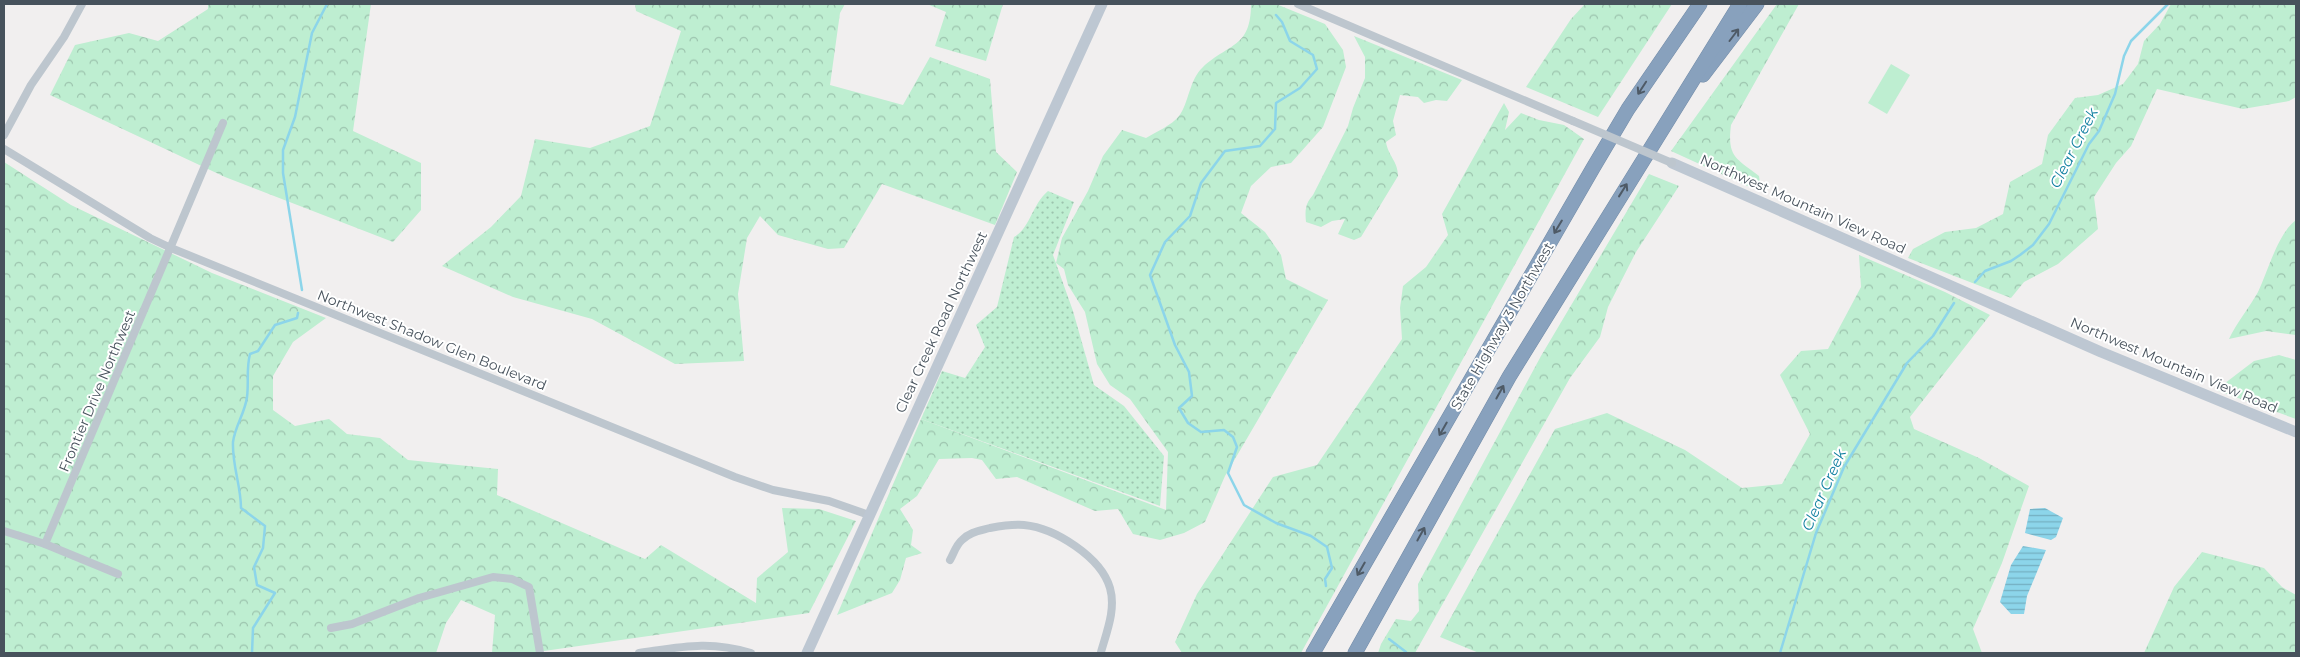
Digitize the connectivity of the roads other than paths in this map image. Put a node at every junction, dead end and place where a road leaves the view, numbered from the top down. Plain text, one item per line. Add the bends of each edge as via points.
1 (82, 4) edge
2 (1102, 4) edge
3 (1298, 4) edge
4 (1696, 4) edge
5 (1700, 4) edge
6 (1740, 4) edge
7 (1757, 4) edge
8 (1669, 48) junction
9 (223, 123) dead end
10 (4, 135) edge
11 (1652, 144) junction
12 (4, 149) edge
13 (1672, 163) joint
14 (171, 248) junction
15 (2296, 432) edge
16 (869, 515) junction
17 (4, 531) edge
18 (45, 544) junction
19 (950, 560) dead end
20 (118, 574) dead end
21 (331, 628) dead end
22 (540, 653) edge
23 (639, 653) edge
24 (751, 653) edge
25 (807, 653) edge
26 (1099, 653) edge
27 (1314, 653) edge
28 (1355, 653) edge

1 - 10 street
2 - 16 main road, Clear Creek Road Northwest
3 - 13 street, Northwest Mountain View Road, bridge
4 - 8 highway
5 - 8 highway, State Highway 3 Northwest
6 - 11 highway
11 -> 7 highway
8 -> 27 highway, State Highway 3 Northwest via 1623,118 1532,272
9 - 14 street, Frontier Drive Northwest
28 -> 11 highway via 1509,377
12 - 14 street, Northwest Shadow Glen Boulevard
13 - 15 main road, Northwest Mountain View Road via 2101,352
14 - 16 street, Northwest Shadow Glen Boulevard via 735,477 773,490 829,500
14 - 18 street, Frontier Drive Northwest
16 - 25 main road, Clear Creek Road Northwest
17 - 18 street
18 - 20 street
19 - 26 street via 959,543 973,532 1009,524 1037,528 1064,539 1093,561 1109,587 1111,616
21 - 22 street via 493,577 512,579 529,587
23 - 24 street via 700,644

